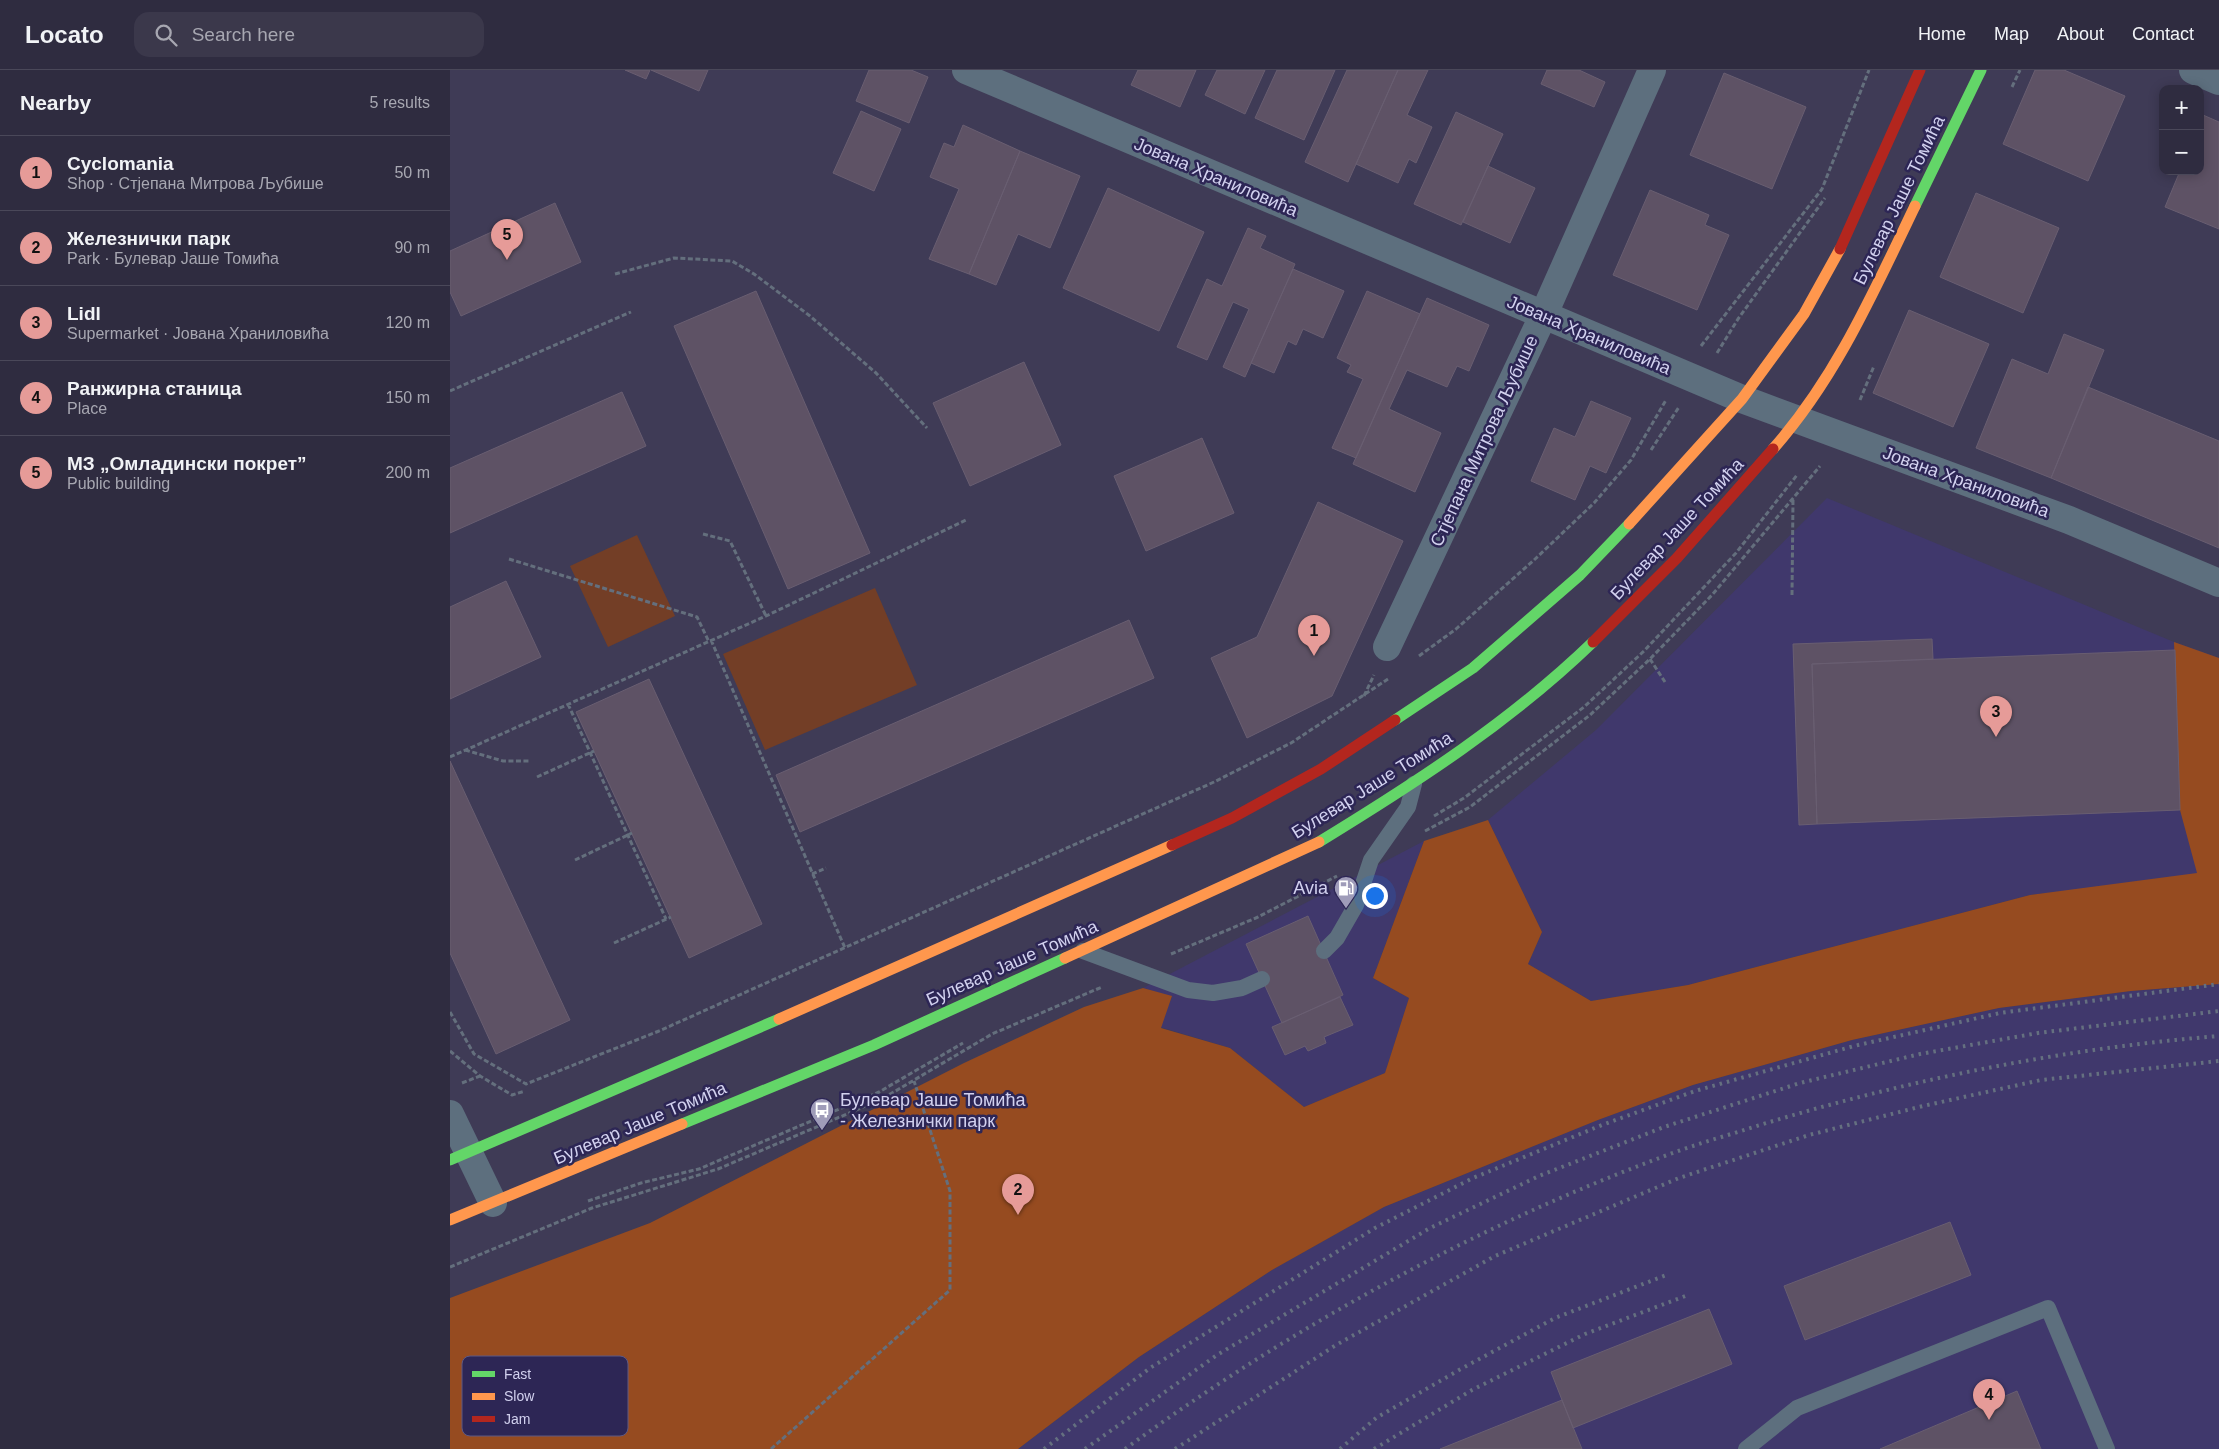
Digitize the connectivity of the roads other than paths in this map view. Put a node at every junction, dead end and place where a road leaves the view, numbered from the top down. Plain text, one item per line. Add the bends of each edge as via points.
1 (966, 70) edge
2 (1652, 70) edge
3 (1920, 70) edge
4 (1981, 70) edge
5 (1543, 316) junction
6 (1742, 399) junction
7 (1798, 421) junction
8 (2219, 583) edge
9 (1387, 647) dead end
10 (1414, 784) junction
11 (1082, 951) junction
12 (1324, 951) dead end
13 (1262, 980) dead end
14 (450, 1114) edge
15 (459, 1156) edge
16 (493, 1203) junction
17 (450, 1220) edge
18 (1746, 1449) edge
19 (2106, 1449) edge

1 - 5 street, Јована Храниловића
2 - 5 street, Стјепана Митрова Љубише
3 - 6 main road, Булевар Јаше Томића via 1834,262 1804,314
4 - 7 main road, Булевар Јаше Томића via 1851,338
5 - 6 street, Јована Храниловића
5 - 9 street, Стјепана Митрова Љубише
6 - 7 street, Јована Храниловића
6 - 15 main road, Булевар Јаше Томића via 1663,489 1580,575 1473,668 1320,769 1232,818 1172,846 677,1065
7 - 8 street, Јована Храниловића via 2069,520
7 - 10 main road, Булевар Јаше Томића via 1676,558 1591,644 1494,728
10 - 11 main road, Булевар Јаше Томића via 1314,845
10 - 12 lane via 1408,807 1372,860 1356,905 1337,938
11 - 13 lane via 1188,990 1213,993 1242,988
11 - 16 main road, Булевар Јаше Томића via 874,1045
14 - 15 street
15 - 16 street
16 - 17 main road, Булевар Јаше Томића
18 - 19 lane via 1797,1408 2048,1308

